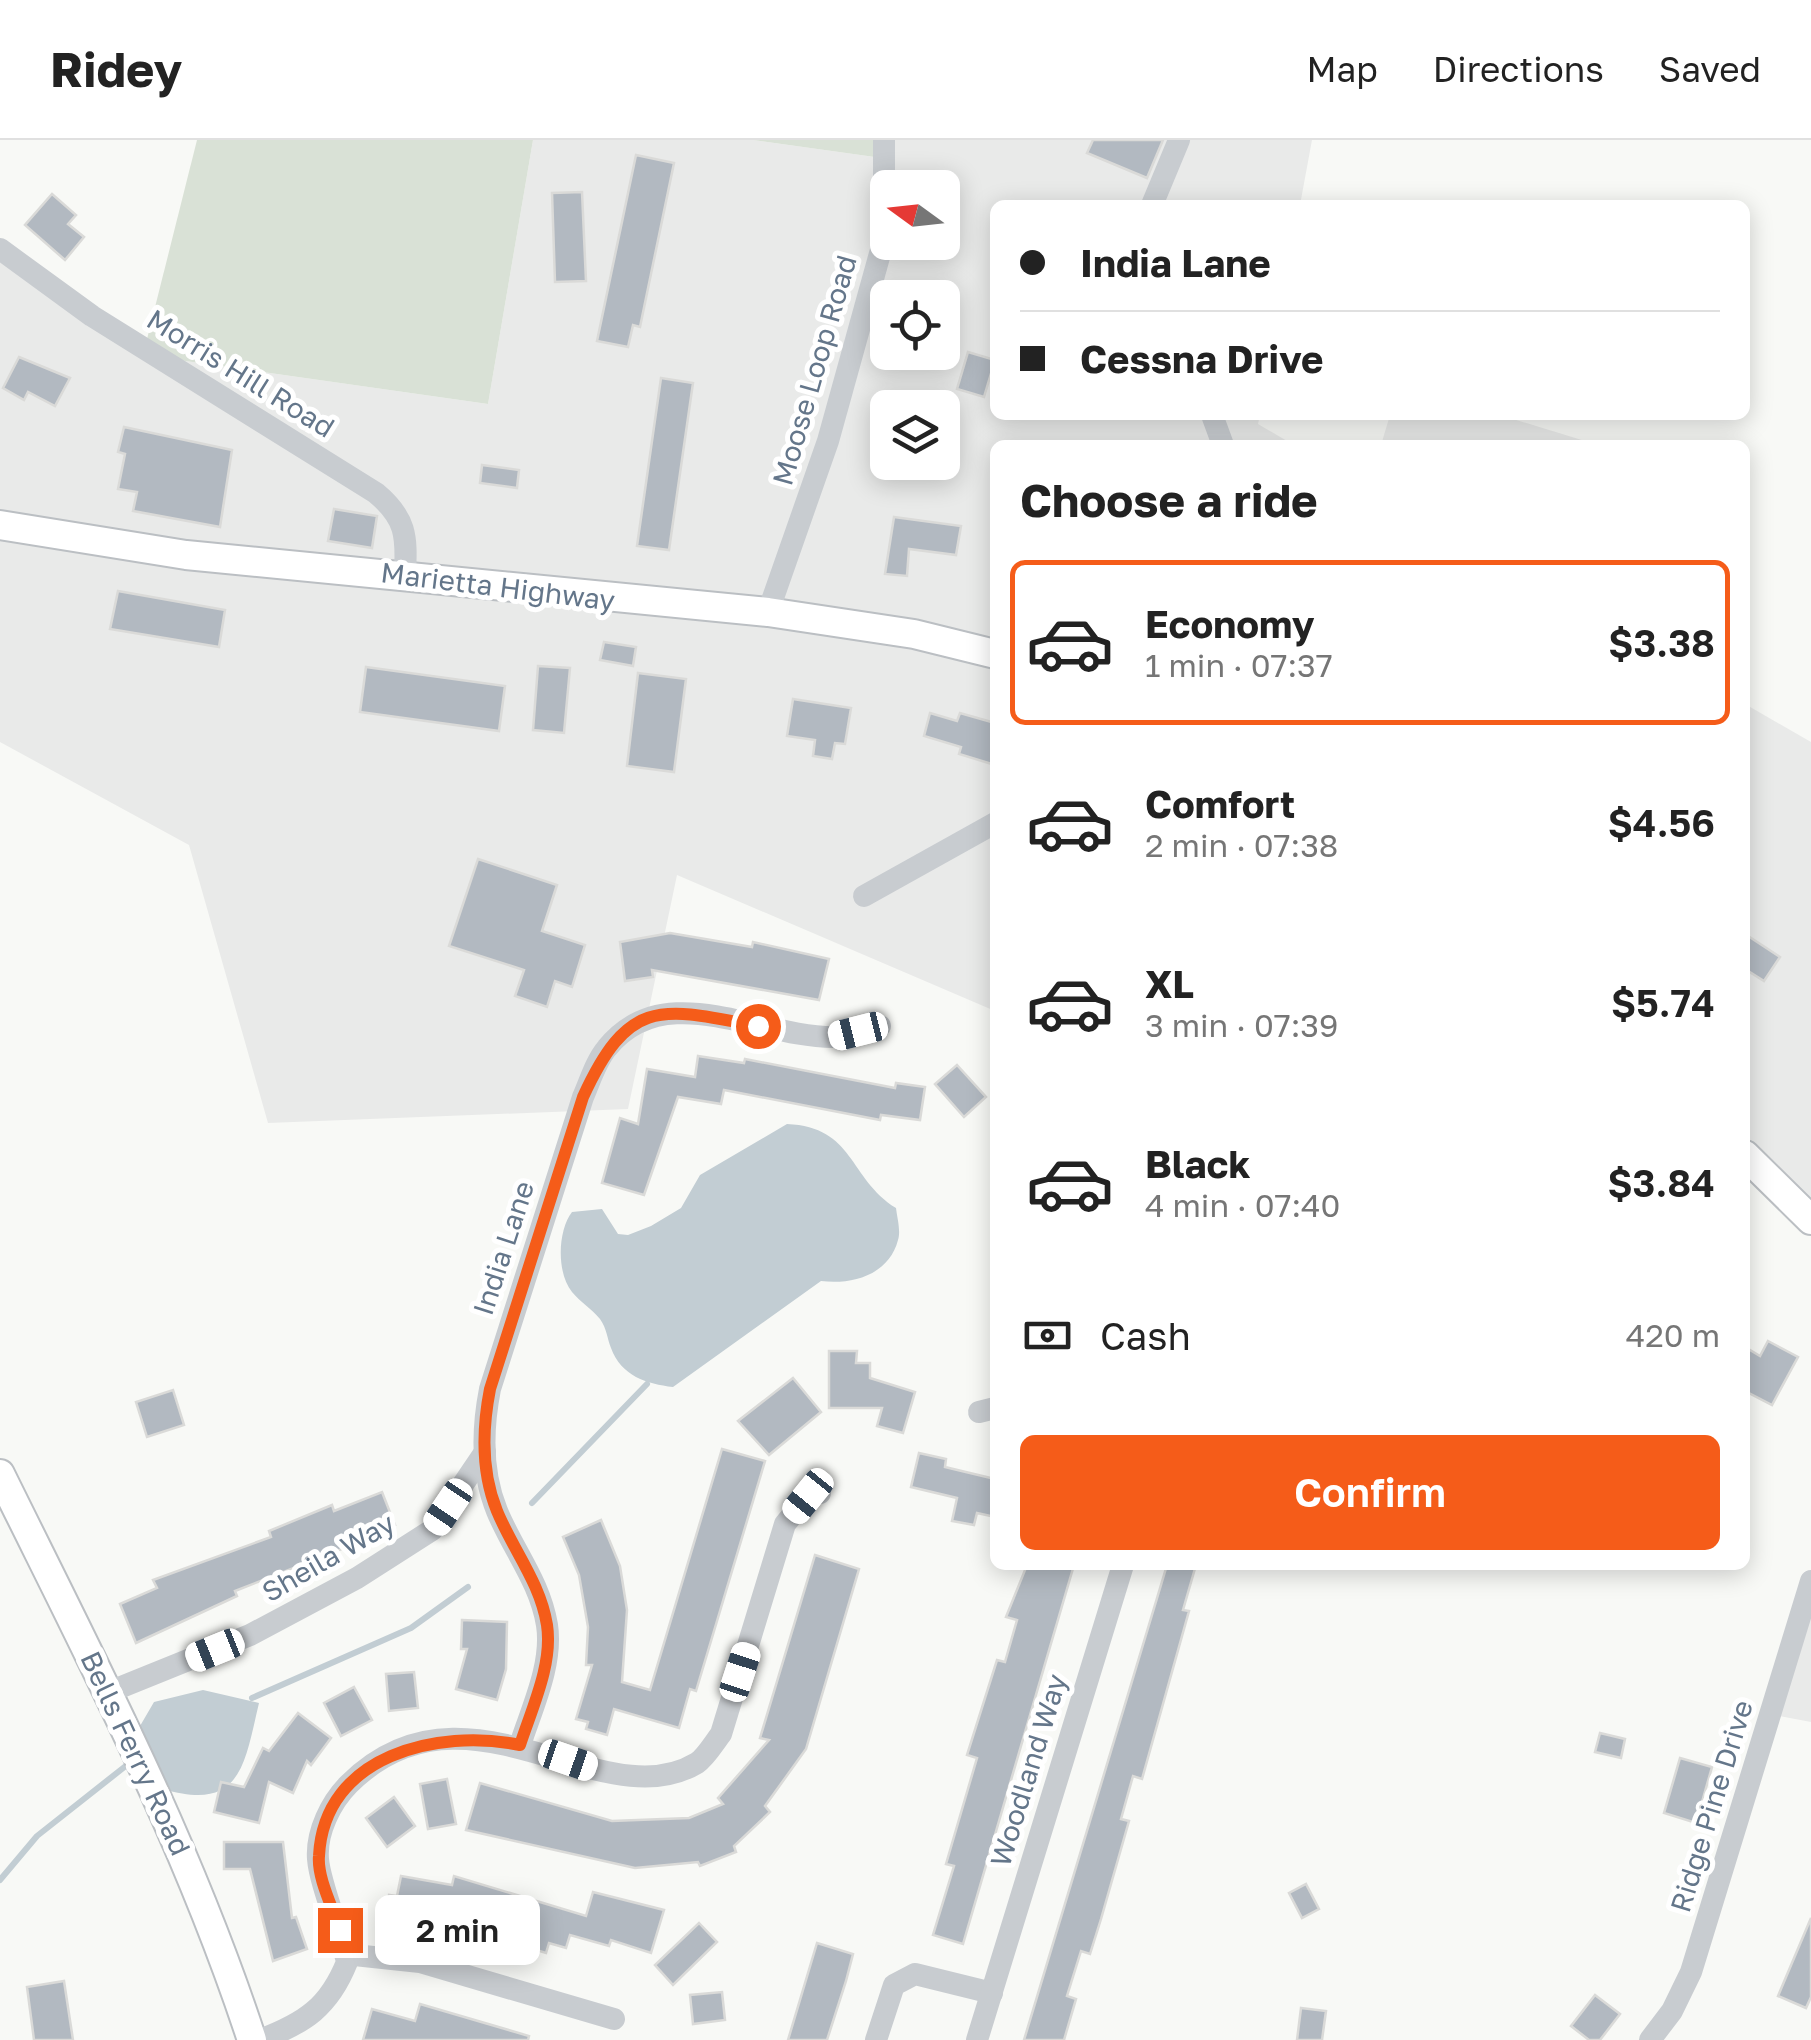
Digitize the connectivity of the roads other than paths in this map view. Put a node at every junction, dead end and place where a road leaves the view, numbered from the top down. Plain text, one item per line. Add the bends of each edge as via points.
1 (884, 140) edge
2 (1179, 140) edge
3 (1154, 200) edge
4 (0, 249) edge
5 (0, 525) edge
6 (404, 574) junction
7 (768, 612) junction
8 (990, 653) edge
9 (990, 826) edge
10 (864, 896) dead end
11 (880, 1026) dead end
12 (1750, 1159) edge
13 (1811, 1220) edge
14 (485, 1452) junction
15 (0, 1474) edge
16 (820, 1493) dead end
17 (1120, 1570) edge
18 (1811, 1581) edge
19 (110, 1692) junction
20 (520, 1745) junction
21 (345, 1954) junction
22 (992, 1993) junction
23 (614, 2019) dead end
24 (252, 2040) edge
25 (260, 2040) edge
26 (876, 2040) edge
27 (978, 2040) edge
28 (1650, 2040) edge

1 - 7 street, Moose Loop Road via 884,239 828,441
2 - 3 street
4 - 6 street, Morris Hill Road via 92,316 376,493 399,512 408,536
5 - 6 main road, Marietta Highway via 186,555
6 - 7 main road, Marietta Highway
7 - 8 main road, Marietta Highway
9 - 10 street
11 - 14 street, India Lane via 836,1037 678,1010 626,1028 604,1051 583,1097 490,1389
12 - 13 main road
14 - 19 street, Sheila Way via 432,1530 357,1578 250,1636
14 - 20 street, India Lane via 496,1510 533,1579 548,1627 544,1672
15 - 19 main road, Bells Ferry Road
16 - 20 street via 808,1496 785,1524 720,1734 699,1762 644,1776 604,1772
17 - 22 street, Woodland Way
18 - 28 street, Ridge Pine Drive via 1691,1972
19 - 24 main road, Bells Ferry Road via 190,1870
20 - 21 street via 425,1743 360,1773 335,1798 318,1860
21 - 23 street via 420,1962
21 - 25 street via 338,1986 322,2009
22 - 26 street via 916,1974 894,1985
22 - 27 street, Woodland Way

